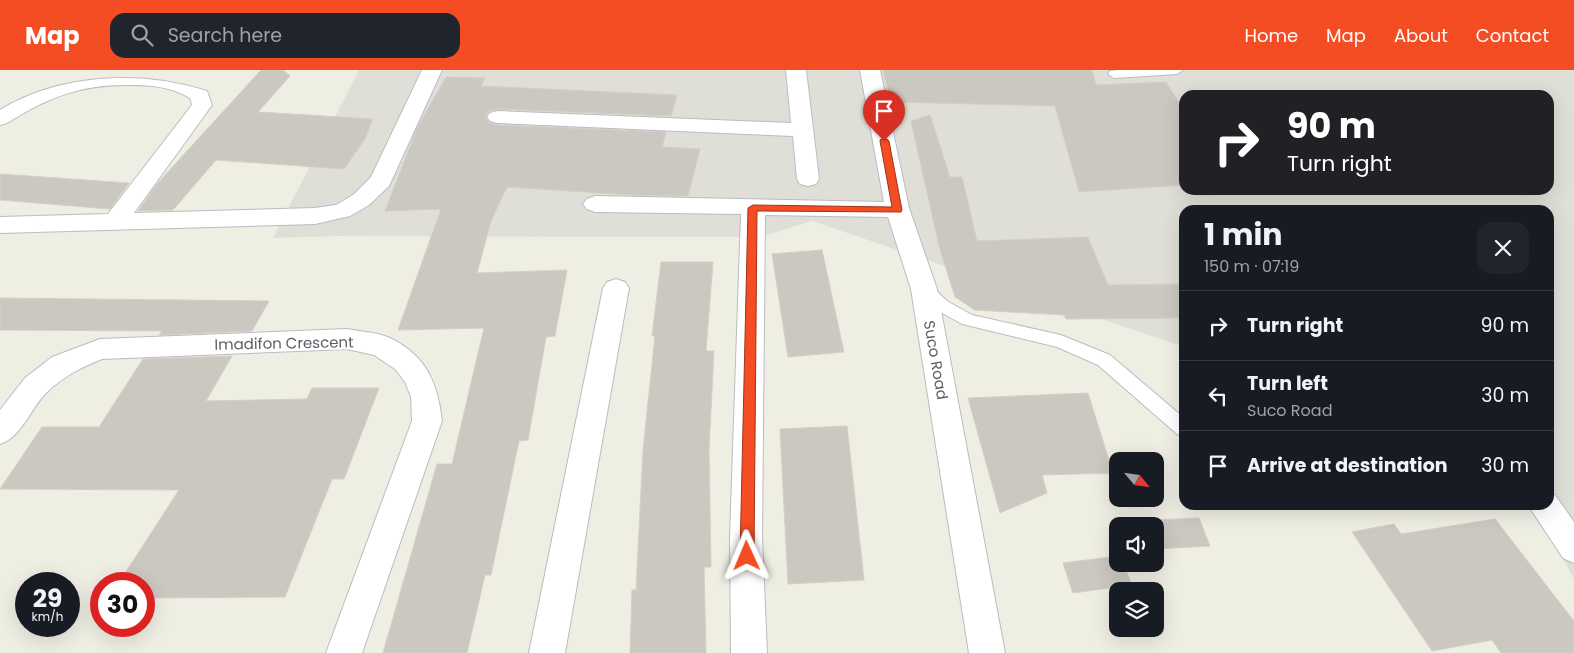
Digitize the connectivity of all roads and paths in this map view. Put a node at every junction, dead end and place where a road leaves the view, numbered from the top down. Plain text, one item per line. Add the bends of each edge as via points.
1 (432, 70) edge
2 (796, 70) edge
3 (870, 70) edge
4 (1177, 70) edge
5 (1114, 74) dead end
6 (497, 117) dead end
7 (0, 119) edge
8 (803, 130) junction
9 (808, 178) dead end
10 (595, 204) dead end
11 (753, 208) junction
12 (898, 210) junction
13 (115, 222) junction
14 (0, 226) edge
15 (616, 288) dead end
16 (924, 289) junction
17 (1179, 425) edge
18 (0, 432) edge
19 (1547, 510) edge
20 (1574, 548) edge
21 (344, 653) edge
22 (547, 653) edge
23 (749, 653) edge
24 (987, 653) edge

1 - 13 street via 381,181 361,200 342,211 316,216
2 - 8 street
3 - 12 street, Suco Road
4 - 5 lane
6 - 8 street
7 - 13 street via 52,90 80,81 109,77 164,80 183,85 200,95 202,105
8 - 9 street
10 - 11 street
11 - 12 street
11 - 23 street via 746,537
12 - 16 street, Suco Road
13 - 14 street
15 - 22 street
16 - 17 lane via 941,305 968,320 1060,341 1104,360
16 - 24 street, Suco Road
18 - 21 street, Imadifon Crescent via 35,386 62,364 100,349 347,339 382,346 405,362 417,377 425,396 427,421
19 - 20 street

